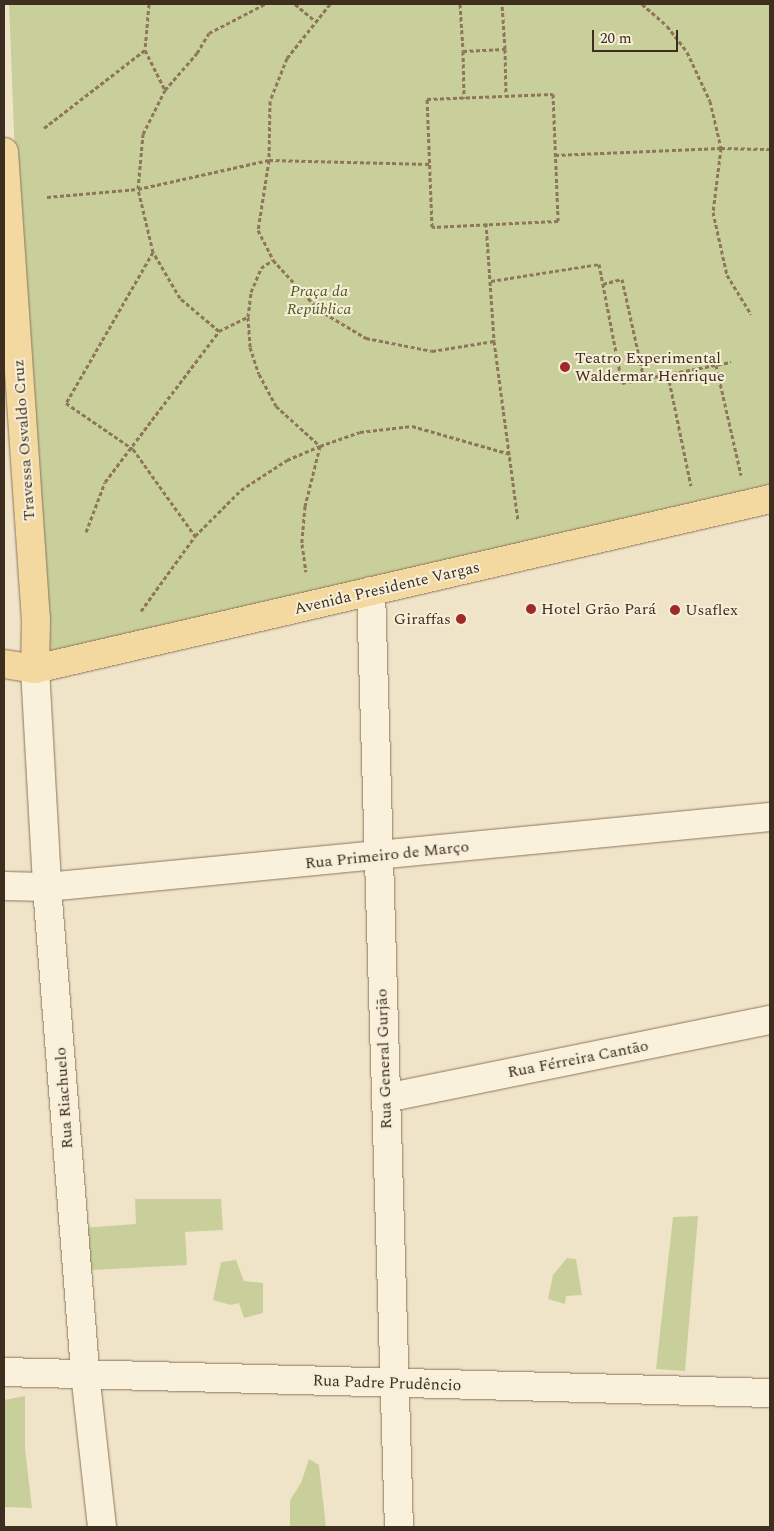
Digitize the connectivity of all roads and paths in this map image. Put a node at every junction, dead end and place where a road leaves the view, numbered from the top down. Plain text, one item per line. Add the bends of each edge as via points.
1 (149, 4) edge
2 (265, 4) edge
3 (295, 4) edge
4 (330, 4) edge
5 (460, 4) edge
6 (502, 4) edge
7 (642, 4) edge
8 (314, 20) junction
9 (504, 49) junction
10 (145, 50) junction
11 (463, 51) junction
12 (165, 90) junction
13 (506, 96) junction
14 (464, 98) junction
15 (44, 128) dead end
16 (721, 148) junction
17 (770, 149) edge
18 (4, 152) edge
19 (555, 155) junction
20 (269, 160) junction
21 (430, 164) junction
22 (138, 189) junction
23 (47, 197) dead end
24 (486, 223) junction
25 (153, 252) junction
26 (273, 260) junction
27 (491, 281) junction
28 (603, 284) junction
29 (751, 314) dead end
30 (248, 317) junction
31 (219, 331) junction
32 (494, 341) junction
33 (731, 362) dead end
34 (716, 365) junction
35 (668, 375) junction
36 (644, 379) junction
37 (320, 446) junction
38 (133, 449) junction
39 (510, 454) junction
40 (741, 474) dead end
41 (691, 486) dead end
42 (770, 499) edge
43 (518, 521) dead end
44 (86, 532) dead end
45 (196, 536) junction
46 (306, 572) dead end
47 (371, 592) junction
48 (141, 611) dead end
49 (4, 664) edge
50 (35, 669) junction
51 (770, 817) edge
52 (378, 856) junction
53 (4, 886) edge
54 (47, 887) junction
55 (770, 1020) edge
56 (386, 1098) junction
57 (4, 1372) edge
58 (85, 1373) junction
59 (393, 1384) junction
60 (770, 1392) edge
61 (102, 1527) edge
62 (399, 1527) edge

1 - 10 path
2 - 12 path via 209,32 197,53
3 - 8 path
4 - 8 path
5 - 11 path
6 - 9 path
7 - 16 path via 687,52 705,86
8 - 20 path via 287,58 270,101
9 - 11 path
9 - 13 path
10 - 12 path
10 - 15 path
11 - 14 path
12 - 22 path via 144,134
13 - 14 path
13 - 19 path via 553,94
14 - 21 path via 427,99
16 - 17 path
16 - 19 path
16 - 29 path via 713,212 727,275
18 - 50 main road, Travessa Osvaldo Cruz via 36,619
19 - 24 path via 558,221
20 - 21 path
20 - 22 path
20 - 26 path via 258,230
21 - 24 path via 432,227
22 - 23 path
22 - 25 path
24 - 27 path
25 - 31 path via 180,298
25 - 38 path via 66,403
26 - 30 path via 261,268 251,292
26 - 32 path via 319,310 366,338 432,351
27 - 28 path via 599,264
27 - 32 path
28 - 36 path via 622,280
28 - 36 path via 622,384
30 - 31 path
30 - 37 path via 250,347 259,374 276,406
31 - 38 path
32 - 39 path
33 - 34 path
34 - 35 path
34 - 40 path
35 - 36 path
35 - 41 path
37 - 39 path via 360,432 412,426
37 - 45 path via 288,460 241,490
37 - 46 path via 305,506 302,544
38 - 44 path via 105,482
38 - 45 path
39 - 43 path
42 - 47 main road, Avenida Presidente Vargas
45 - 48 path
47 - 50 main road, Avenida Presidente Vargas
47 - 52 street, Rua General Gurjão
49 - 50 main road, Avenida Presidente Vargas
50 - 54 street, Rua Riachuelo
51 - 52 street, Rua Primeiro de Março
52 - 54 street, Rua Primeiro de Março
52 - 56 street, Rua General Gurjão
53 - 54 street, Rua Primeiro de Março
54 - 58 street, Rua Riachuelo
55 - 56 street, Rua Férreira Cantão
56 - 59 street, Rua General Gurjão
57 - 58 street, Rua Padre Prudêncio
58 - 59 street, Rua Padre Prudêncio
58 - 61 street, Rua Riachuelo
59 - 60 street, Rua Padre Prudêncio
59 - 62 street, Rua General Gurjão

